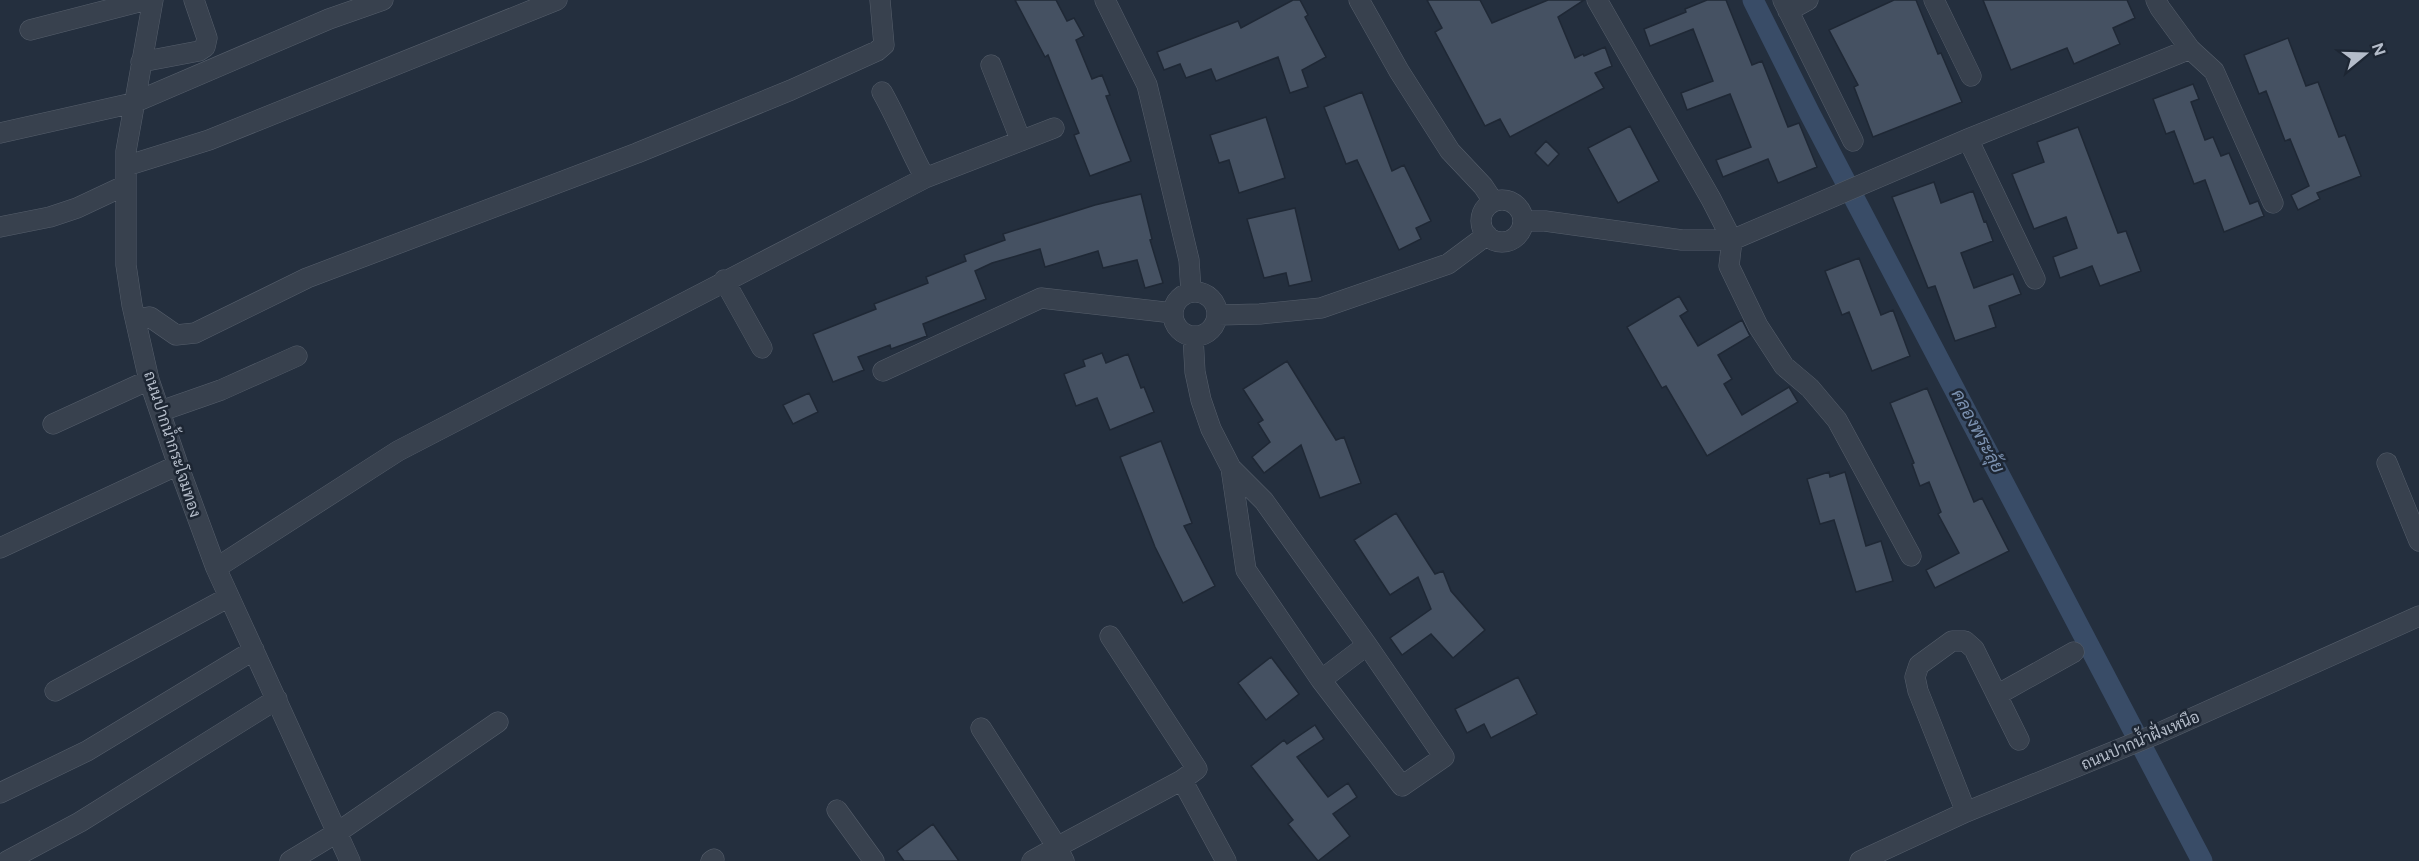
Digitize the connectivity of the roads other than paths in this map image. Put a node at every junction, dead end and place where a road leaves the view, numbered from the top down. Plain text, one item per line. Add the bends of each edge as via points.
1 (146, 0) edge
2 (153, 0) edge
3 (194, 0) edge
4 (383, 0) edge
5 (557, 0) edge
6 (880, 0) edge
7 (1105, 0) edge
8 (1359, 0) edge
9 (1598, 0) edge
10 (1808, 0) edge
11 (1934, 0) edge
12 (2156, 0) edge
13 (1786, 5) edge
14 (87, 7) edge
15 (30, 30) dead end
16 (2190, 49) junction
17 (141, 62) junction
18 (991, 65) dead end
19 (1971, 76) dead end
20 (882, 92) dead end
21 (133, 103) junction
22 (1054, 128) dead end
23 (0, 133) edge
24 (1968, 139) junction
25 (1021, 141) junction
26 (1853, 141) dead end
27 (126, 176) junction
28 (925, 178) junction
29 (1493, 201) junction
30 (2273, 203) dead end
31 (1524, 221) junction
32 (0, 228) edge
33 (1487, 235) junction
34 (1732, 240) junction
35 (2035, 279) dead end
36 (724, 280) junction
37 (1191, 291) junction
38 (1173, 313) junction
39 (1218, 315) junction
40 (136, 319) junction
41 (1193, 336) junction
42 (762, 348) dead end
43 (297, 356) dead end
44 (883, 371) dead end
45 (150, 380) junction
46 (161, 411) junction
47 (53, 424) dead end
48 (2387, 463) dead end
49 (178, 465) junction
50 (1231, 468) junction
51 (2419, 542) edge
52 (0, 548) edge
53 (1911, 556) dead end
54 (216, 568) junction
55 (229, 597) junction
56 (2419, 616) edge
57 (1110, 636) dead end
58 (1367, 645) junction
59 (254, 650) junction
60 (2074, 652) dead end
61 (1321, 680) junction
62 (55, 691) dead end
63 (1997, 695) junction
64 (277, 699) junction
65 (498, 722) dead end
66 (981, 728) dead end
67 (2019, 740) dead end
68 (1182, 780) junction
69 (0, 793) edge
70 (837, 810) dead end
71 (1966, 812) junction
72 (338, 832) junction
73 (1061, 854) edge
74 (7, 861) edge
75 (290, 861) edge
76 (350, 861) edge
77 (874, 861) edge
78 (1032, 861) edge
79 (1226, 861) edge
80 (1860, 861) edge

1 - 14 street
2 - 17 street, ถนนปากน้ำกระโจมทอง
3 - 17 street via 207,38 206,47
4 - 21 street via 329,19
5 - 27 street
6 - 40 street via 884,45 790,90 637,153 307,278 195,333 176,334 150,317
7 - 37 street via 1147,85 1187,252
8 - 29 street via 1450,151
9 - 34 street
10 - 13 street
11 - 19 street
12 - 16 street
13 - 26 street
14 - 15 street
16 - 24 street
16 - 30 street via 2214,71
17 - 21 street, ถนนปากน้ำกระโจมทอง
18 - 25 street
20 - 28 street
21 - 23 street
21 - 27 street, ถนนปากน้ำกระโจมทอง
22 - 25 street
24 - 34 street
24 - 35 street
25 - 28 street
27 - 32 street via 77,208
27 - 40 street, ถนนปากน้ำกระโจมทอง via 126,265
28 - 36 street
29 - 31 street via 1514,202
29 - 33 street via 1481,218
31 - 33 street via 1519,234 1508,242
31 - 34 street via 1682,240
33 - 39 street via 1448,264 1321,308
34 - 53 street via 1729,266 1758,326 1784,366 1810,388 1837,420
36 - 42 street
36 - 54 street via 398,451
37 - 38 street via 1179,297
37 - 39 street via 1210,297
38 - 41 street via 1180,330
38 - 44 street via 1041,297
39 - 41 street via 1212,328
40 - 45 street, ถนนปากน้ำกระโจมทอง
41 - 50 street via 1201,400
43 - 46 street via 221,390
45 - 46 street, ถนนปากน้ำกระโจมทอง
45 - 47 street
46 - 49 street, ถนนปากน้ำกระโจมทอง
48 - 51 street
49 - 52 street
49 - 54 street, ถนนปากน้ำกระโจมทอง
50 - 58 street via 1264,501
50 - 61 street via 1246,570
54 - 55 street, ถนนปากน้ำกระโจมทอง
55 - 59 street, ถนนปากน้ำกระโจมทอง
55 - 62 street
56 - 71 street, ถนนปากน้ำฝั่งเหนือ via 2159,733
57 - 68 street via 1197,770
58 - 61 street
58 - 61 street via 1444,757 1402,786
59 - 64 street, ถนนปากน้ำกระโจมทอง
59 - 69 street via 87,751
60 - 63 street
63 - 67 street
63 - 71 street via 1974,649 1965,641 1952,641 1919,665 1915,677
64 - 72 street, ถนนปากน้ำกระโจมทอง
64 - 74 street via 80,822
65 - 72 street
66 - 73 street
68 - 73 street
68 - 79 street
70 - 77 street
71 - 80 street, ถนนปากน้ำฝั่งเหนือ
72 - 75 street
72 - 76 street, ถนนปากน้ำกระโจมทอง
73 - 78 street

